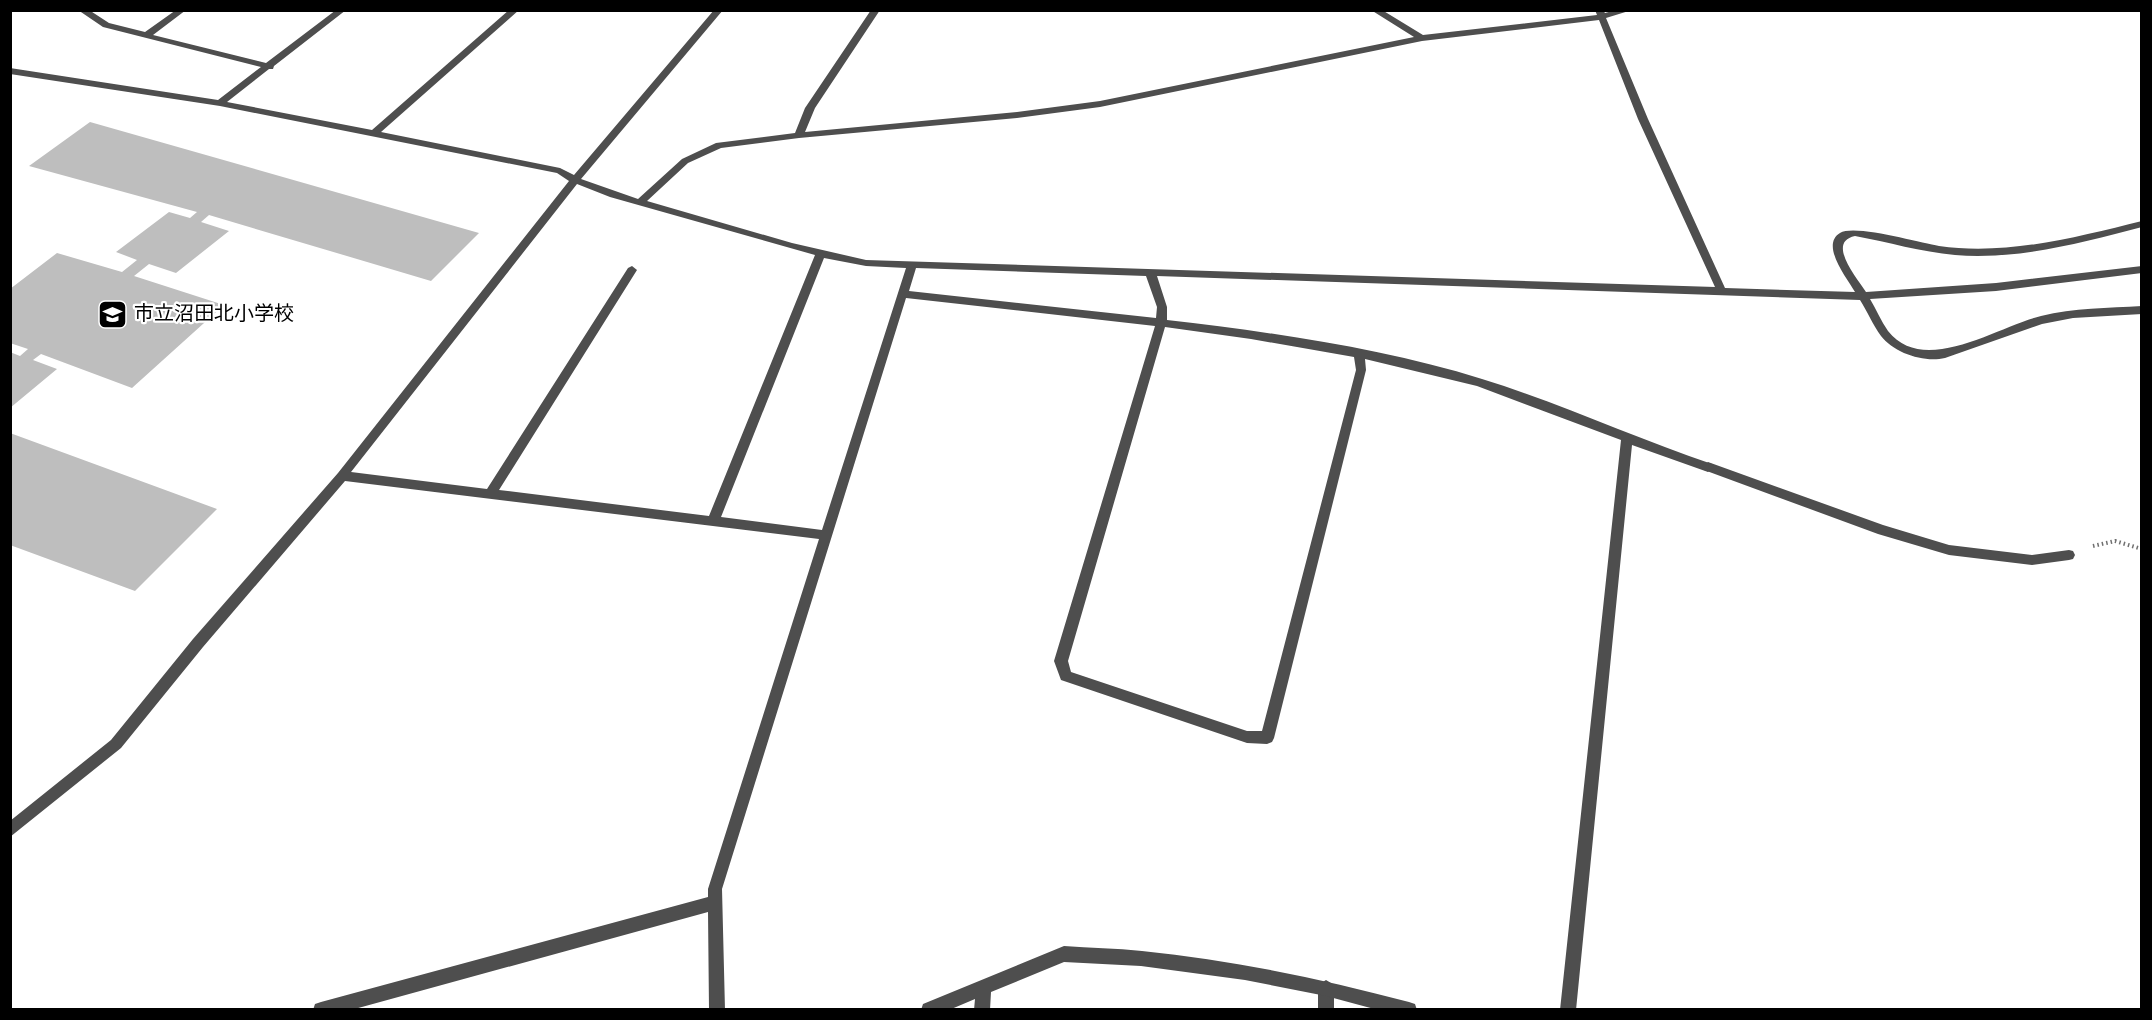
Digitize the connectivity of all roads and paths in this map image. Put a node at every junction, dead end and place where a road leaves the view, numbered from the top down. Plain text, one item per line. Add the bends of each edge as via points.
1 (82, 10) edge
2 (182, 10) edge
3 (342, 10) edge
4 (515, 10) edge
5 (719, 10) edge
6 (876, 10) edge
7 (1376, 10) edge
8 (1628, 10) edge
9 (1600, 14) edge
10 (147, 35) junction
11 (1422, 38) junction
12 (270, 67) junction
13 (10, 71) edge
14 (220, 103) junction
15 (373, 134) junction
16 (799, 135) junction
17 (574, 181) junction
18 (640, 202) junction
19 (2142, 224) edge
20 (820, 255) junction
21 (911, 267) junction
22 (2142, 269) edge
23 (632, 270) dead end
24 (1152, 274) junction
25 (1722, 292) junction
26 (902, 294) junction
27 (1863, 296) junction
28 (2142, 310) edge
29 (1161, 323) junction
30 (1359, 353) junction
31 (1627, 438) junction
32 (342, 476) junction
33 (490, 495) junction
34 (713, 521) junction
35 (826, 535) junction
36 (2142, 549) edge
37 (2069, 555) joint
38 (10, 830) edge
39 (716, 902) junction
40 (984, 987) junction
41 (1326, 988) junction
42 (321, 1010) edge
43 (717, 1010) edge
44 (929, 1010) edge
45 (982, 1010) edge
46 (1326, 1010) edge
47 (1410, 1010) edge
48 (1568, 1010) edge

1 - 10 street via 106,25
2 - 10 street
3 - 12 street
4 - 15 street
5 - 17 street
6 - 16 street via 810,108
7 - 11 street
8 - 9 street
9 - 11 street
9 - 25 street
10 - 12 street
11 - 16 street via 1100,104 940,124
12 - 14 street
13 - 14 street
14 - 15 street
15 - 17 street via 560,171
16 - 18 street via 702,151 685,160
17 - 18 street
17 - 32 street
18 - 20 street
19 - 27 street via 2088,238 1969,252 1872,235 1844,235 1837,252
20 - 21 street
20 - 34 street
21 - 24 street
21 - 26 street
22 - 27 street
23 - 33 street
24 - 25 street
24 - 29 street via 1162,307
25 - 27 street
26 - 29 street
26 - 35 street
27 - 28 street via 1893,343 1925,355 1950,352 2041,320
29 - 30 street
29 - 30 street via 1061,661 1066,676 1247,736 1267,738 1361,370
30 - 31 street via 1461,376
31 - 37 street via 1882,530 1949,550 2032,560
31 - 48 street
32 - 33 street
32 - 38 street via 116,744
33 - 34 street
34 - 35 street
35 - 39 street via 715,889
36 - 37 path via 2115,541
39 - 42 street
39 - 43 street
40 - 41 street via 1064,954 1141,958
40 - 44 street
40 - 45 street
41 - 46 street
41 - 47 street

